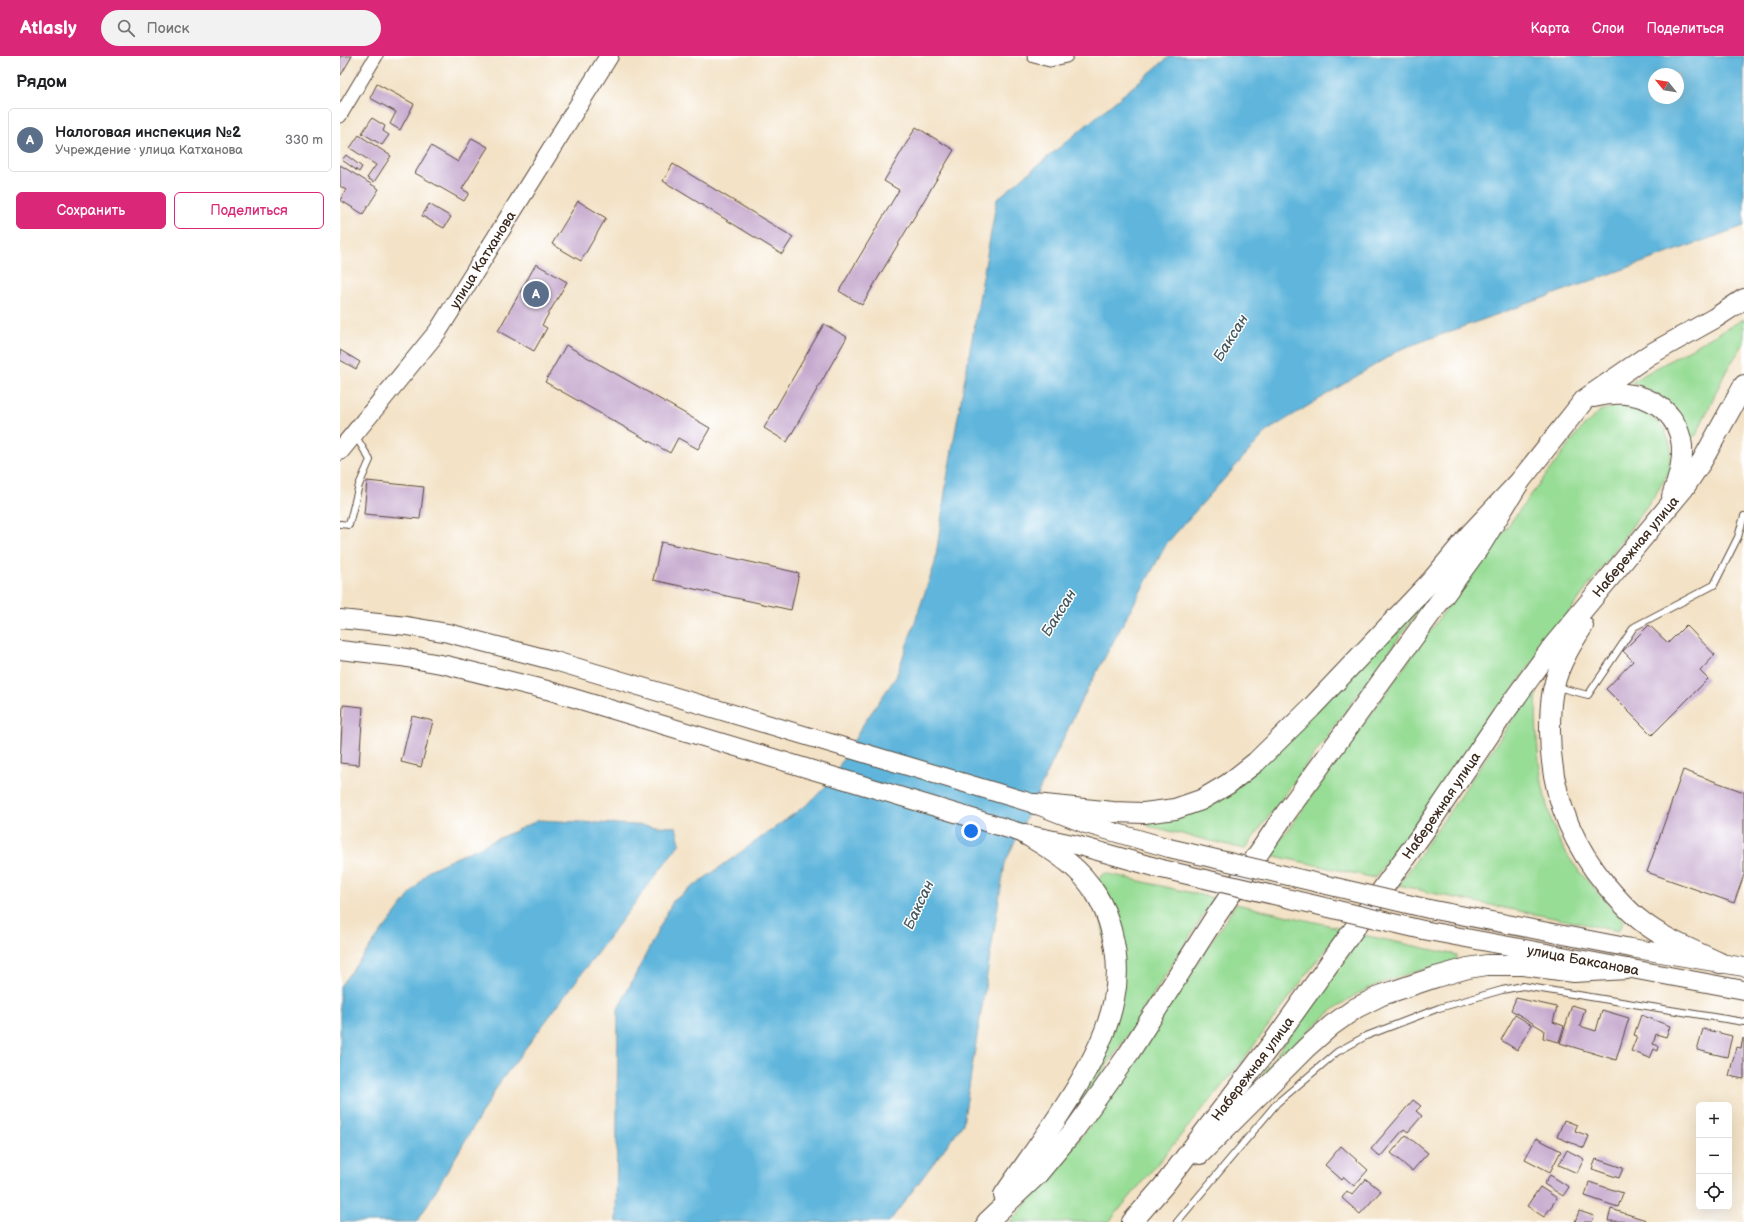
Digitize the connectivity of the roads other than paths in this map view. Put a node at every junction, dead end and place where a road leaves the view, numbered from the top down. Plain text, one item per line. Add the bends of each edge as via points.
1 (376, 56) edge
2 (609, 56) edge
3 (1034, 56) edge
4 (1066, 56) edge
5 (340, 116) edge
6 (1744, 299) edge
7 (1744, 385) edge
8 (1585, 399) junction
9 (354, 433) junction
10 (340, 451) edge
11 (1520, 481) junction
12 (1666, 511) junction
13 (1744, 516) edge
14 (340, 524) edge
15 (1613, 576) junction
16 (340, 619) edge
17 (340, 650) edge
18 (1553, 686) junction
19 (1035, 804) junction
20 (1025, 834) junction
21 (1720, 963) junction
22 (1744, 967) edge
23 (1627, 969) junction
24 (1744, 990) edge
25 (1744, 1022) edge
26 (1165, 1184) junction
27 (986, 1222) edge
28 (1132, 1222) edge
29 (1177, 1222) edge

1 - 5 street
2 - 9 main road, улица Катханова via 438,330
3 - 4 street via 1050,60
6 - 8 main road via 1649,355
7 - 12 main road, Набережная улица via 1702,461
8 - 11 main road
8 - 12 main road via 1606,393 1624,393 1656,403 1669,414 1682,446 1676,486
9 - 10 main road, улица Катханова
9 - 14 lane via 370,460 358,485 349,525
11 - 19 main road via 1427,585 1311,708 1256,762 1228,784 1202,800 1175,809 1144,813
11 - 27 main road via 1482,543 1283,817 1075,1129 1037,1175
12 - 15 main road, Набережная улица
13 - 18 lane via 1738,537 1714,585 1634,627 1588,695
15 - 18 main road via 1561,664
15 - 26 main road, Набережная улица via 1553,646 1285,1026
16 - 19 main road, улица Баксанова via 448,633 555,660
17 - 20 main road, улица Баксанова via 401,657 488,674
18 - 21 main road via 1550,748 1554,775 1558,797 1580,849 1611,891 1639,920 1657,932
19 - 21 main road, улица Баксанова, bridge via 1086,824 1168,848 1429,908
20 - 23 main road, улица Баксанова, bridge via 1423,930
20 - 27 main road via 1071,864 1091,886 1109,920 1117,971 1114,999 1106,1026 1085,1072
21 - 22 main road, улица Баксанова
23 - 24 main road, улица Баксанова
23 - 26 main road via 1574,972 1523,965 1488,965 1468,968 1382,995 1356,1008 1332,1025 1210,1145
25 - 29 lane via 1523,986 1439,1008 1366,1036 1337,1052 1277,1103
26 - 28 main road, Набережная улица

